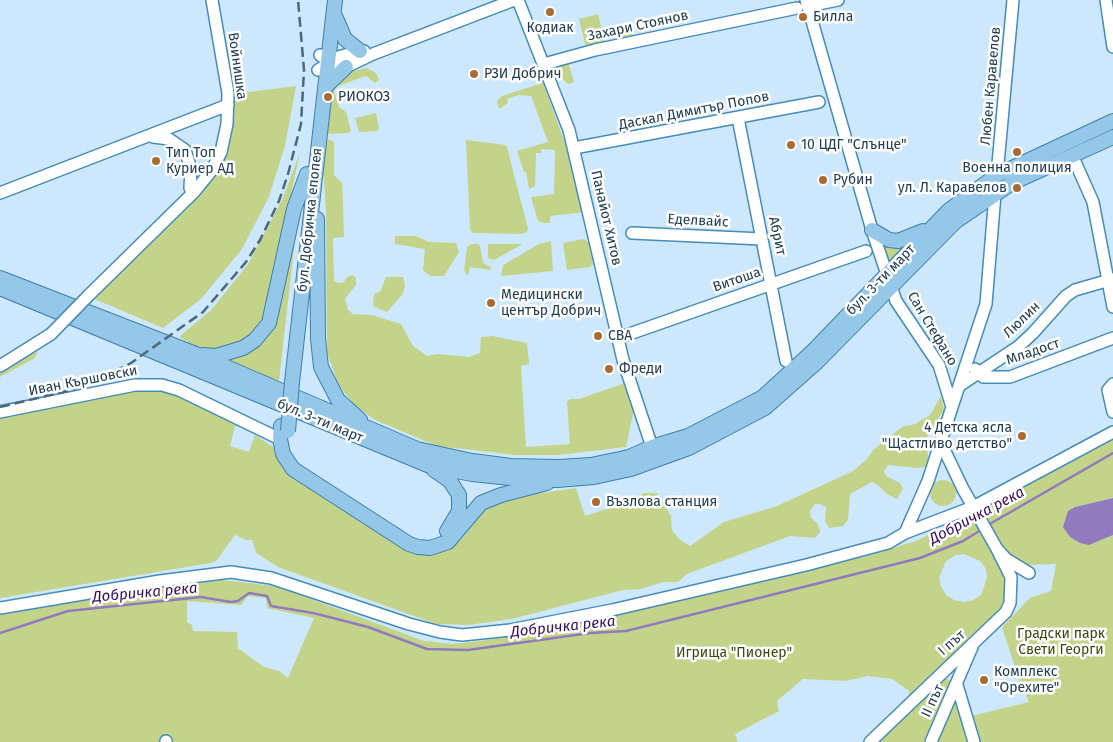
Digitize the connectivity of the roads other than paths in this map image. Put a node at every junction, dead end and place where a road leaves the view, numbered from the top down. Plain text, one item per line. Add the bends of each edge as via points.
1 (212, 0) edge
2 (514, 0) edge
3 (518, 0) edge
4 (838, 0) edge
5 (1013, 0) edge
6 (1106, 0) edge
7 (331, 3) edge
8 (804, 5) edge
9 (1113, 47) edge
10 (367, 52) junction
11 (322, 63) junction
12 (544, 64) junction
13 (346, 67) junction
14 (325, 87) junction
15 (819, 102) dead end
16 (228, 105) junction
17 (738, 118) junction
18 (1113, 121) edge
19 (148, 136) junction
20 (224, 136) junction
21 (1113, 137) edge
22 (574, 148) junction
23 (1072, 155) junction
24 (310, 174) junction
25 (997, 175) junction
26 (190, 188) junction
27 (0, 193) edge
28 (995, 194) junction
29 (935, 224) junction
30 (872, 230) junction
31 (632, 233) dead end
32 (762, 239) junction
33 (866, 251) dead end
34 (887, 274) junction
35 (2, 280) edge
36 (1111, 280) edge
37 (771, 284) junction
38 (892, 288) junction
39 (87, 292) junction
40 (1113, 308) edge
41 (48, 331) junction
42 (618, 338) junction
43 (1113, 338) edge
44 (196, 354) junction
45 (0, 358) edge
46 (786, 361) dead end
47 (939, 364) junction
48 (966, 365) junction
49 (0, 366) edge
50 (978, 373) junction
51 (1113, 384) edge
52 (959, 386) junction
53 (952, 407) junction
54 (0, 412) edge
55 (1113, 412) edge
56 (374, 432) junction
57 (1113, 432) edge
58 (284, 434) junction
59 (941, 443) junction
60 (654, 452) junction
61 (430, 466) junction
62 (557, 480) junction
63 (975, 510) junction
64 (905, 533) junction
65 (997, 549) junction
66 (1029, 573) dead end
67 (0, 608) edge
68 (973, 644) junction
69 (957, 685) junction
70 (870, 742) edge
71 (931, 742) edge
72 (974, 742) edge

1 - 16 street, Войнишка
2 - 10 street
3 - 12 street, Панайот Хитов
4 - 8 street, Захари Стоянов
5 - 25 street, Любен Каравелов
6 - 9 street
7 - 10 main road via 345,39
7 - 11 main road, бул. Добричка епопея
8 - 12 street, Захари Стоянов
8 - 30 street, Сан Стефано
10 - 11 street
10 - 13 street
11 - 13 street
11 - 14 main road, бул. Добричка епопея
11 - 24 main road, бул. Добричка епопея
12 - 22 street, Панайот Хитов
13 - 14 main road
14 - 24 main road, бул. Добричка епопея
15 - 17 street, Даскал Димитър Попов
16 - 19 street
16 - 20 street, Войнишка
17 - 22 street, Даскал Димитър Попов
17 - 32 street, Абрит
18 - 25 main road, бул. 3-ти март
19 - 26 street via 169,139 185,150 191,169
19 - 27 street
20 - 26 street via 208,166
20 - 39 street via 220,152 206,178
21 - 23 main road, бул. 3-ти март
22 - 42 street, Панайот Хитов
23 - 28 main road, бул. 3-ти март
23 - 36 street via 1093,202
24 - 44 main road via 294,209 269,323 244,348 216,356
24 - 56 main road via 317,212 321,367 338,400
24 - 58 main road, бул. Добричка епопея, bridge
25 - 29 main road, бул. 3-ти март
26 - 39 street
28 - 38 main road, бул. 3-ти март via 955,222
28 - 48 street via 986,304
29 - 30 main road via 898,241 888,240
29 - 34 main road, бул. 3-ти март
30 - 34 street, Сан Стефано
31 - 32 street, Еделвайс
32 - 37 street, Абрит
33 - 37 street, Витоша
34 - 38 street, Сан Стефано
34 - 60 main road, бул. 3-ти март via 811,353 763,397
35 - 44 main road, бул. 3-ти март
35 - 61 main road, бул. 3-ти март
36 - 40 street
36 - 50 street, Люлин via 1075,290 1066,296 1033,333
37 - 42 street, Витоша
37 - 46 street, Абрит
38 - 47 street, Сан Стефано via 900,308
38 - 60 main road, бул. 3-ти март via 765,408 689,448
39 - 41 street, bridge
41 - 45 street
41 - 49 street
42 - 60 street, Панайот Хитов
43 - 50 street, Младост via 1010,377 983,377
44 - 56 main road, бул. 3-ти март
47 - 48 street via 947,373
47 - 53 street, Сан Стефано
48 - 50 street
48 - 52 street
50 - 52 street, Люлин
51 - 55 street via 1108,390
52 - 53 street
53 - 59 street
54 - 58 street, Иван Кършовски via 135,385 162,385
56 - 60 main road, бул. 3-ти март via 435,454 512,466 591,465
57 - 63 street
58 - 61 main road via 292,454 306,470 422,539 446,533 459,512 455,488
58 - 62 main road via 283,454 302,476 418,547 430,548 448,542 474,509 486,501
59 - 63 street
59 - 64 street
60 - 62 main road, бул. 3-ти март via 631,469
61 - 62 main road, бул. 3-ти март via 472,474
63 - 64 street
63 - 65 street
64 - 67 street via 888,543 806,565 612,610 483,634 462,635 408,624 253,573 177,578
65 - 66 street via 1006,559
65 - 68 street, І път via 1011,577 1010,603 1001,617
68 - 69 street, ІІ път
68 - 70 street, І път
69 - 71 street, ІІ път
69 - 72 street

